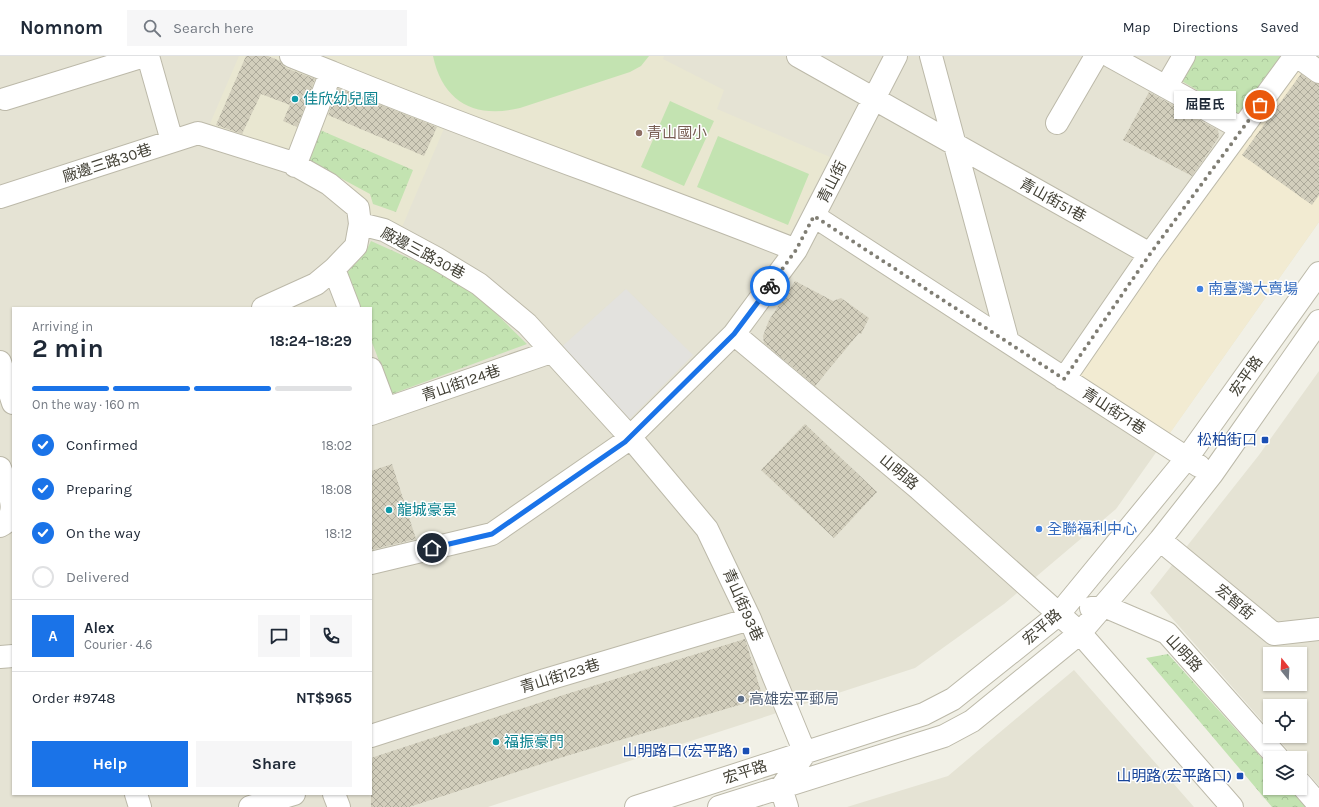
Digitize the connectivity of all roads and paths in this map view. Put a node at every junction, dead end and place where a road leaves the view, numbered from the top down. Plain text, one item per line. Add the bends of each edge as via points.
1 (144, 56) edge
2 (148, 56) edge
3 (291, 56) edge
4 (798, 56) edge
5 (896, 56) edge
6 (931, 56) edge
7 (1096, 56) edge
8 (1110, 56) edge
9 (1184, 56) edge
10 (1296, 56) edge
11 (331, 72) junction
12 (1319, 72) edge
13 (1166, 87) junction
14 (875, 99) junction
15 (5, 100) dead end
16 (1057, 123) dead end
17 (1242, 129) junction
18 (172, 141) junction
19 (955, 146) junction
20 (295, 166) junction
21 (0, 197) edge
22 (814, 216) junction
23 (360, 224) junction
24 (796, 250) junction
25 (1150, 254) junction
26 (334, 269) junction
27 (1319, 272) edge
28 (265, 307) edge
29 (348, 307) edge
30 (1319, 321) edge
31 (734, 334) junction
32 (1008, 342) junction
33 (552, 352) junction
34 (0, 362) edge
35 (372, 375) edge
36 (1064, 379) junction
37 (12, 397) edge
38 (378, 412) edge
39 (630, 437) junction
40 (1187, 458) junction
41 (0, 468) edge
42 (1212, 474) junction
43 (12, 504) edge
44 (12, 510) edge
45 (0, 526) edge
46 (1160, 540) junction
47 (372, 563) edge
48 (1104, 606) junction
49 (1058, 615) junction
50 (750, 619) junction
51 (1319, 629) edge
52 (1080, 633) junction
53 (12, 656) edge
54 (0, 657) edge
55 (372, 736) edge
56 (1272, 751) edge
57 (805, 753) junction
58 (1307, 791) edge
59 (136, 795) edge
60 (291, 795) edge
61 (334, 795) edge
62 (784, 797) edge
63 (1319, 805) edge
64 (140, 807) edge
65 (250, 807) edge
66 (339, 807) edge
67 (636, 807) edge
68 (719, 807) edge
69 (1232, 807) edge

1 - 15 street
2 - 18 street
3 - 11 street
4 - 14 street, 青山街51巷
5 - 14 street, 青山街
6 - 19 street
7 - 16 street
8 - 13 street
9 - 13 street
10 - 12 street
10 - 17 street
11 - 20 street
11 - 24 street via 454,122
13 - 17 street
14 - 19 street, 青山街51巷
14 - 22 street, 青山街
17 - 25 street
18 - 20 street, 廠邊三路30巷 via 198,133 263,153
18 - 21 street, 廠邊三路30巷
19 - 25 street, 青山街51巷
19 - 32 street
20 - 23 street, 廠邊三路30巷 via 329,184 358,208
22 - 24 street, 青山街
22 - 32 street, 青山街71巷
23 - 26 street via 356,246
23 - 33 street, 廠邊三路30巷 via 384,230 479,284 527,324
24 - 31 street, 青山街
25 - 36 street
26 - 28 street via 316,284
26 - 29 street
27 - 40 street, 宏平路
30 - 42 street, 宏平路
31 - 39 street, 青山街
31 - 49 street, 山明路 via 918,488
32 - 36 street, 青山街71巷
33 - 38 street, 青山街124巷
33 - 39 street, 廠邊三路30巷
34 - 37 street
35 - 38 street
36 - 40 street, 青山街71巷
39 - 47 street, 青山街 via 492,534
39 - 50 street, 青山街93巷 via 707,529
40 - 42 street, 青山街71巷
40 - 49 street, 宏平路
41 - 43 street
42 - 46 street, 宏平路
44 - 45 street via 9,519
46 - 48 street, 宏平路
46 - 51 street, 宏智街 via 1274,634
48 - 49 street
48 - 52 street, 宏平路
48 - 56 street, 山明路 via 1168,633
49 - 52 street, 山明路
49 - 57 street, 宏平路 via 953,700 924,714
50 - 55 street, 青山街123巷 via 545,680
50 - 57 street, 青山街93巷
52 - 62 street, 宏平路 via 972,721 944,736
52 - 69 street, 山明路
53 - 54 street
57 - 62 street
57 - 67 street, 宏平路
58 - 63 street
59 - 64 street
60 - 65 street
61 - 66 street
62 - 68 street, 宏平路

